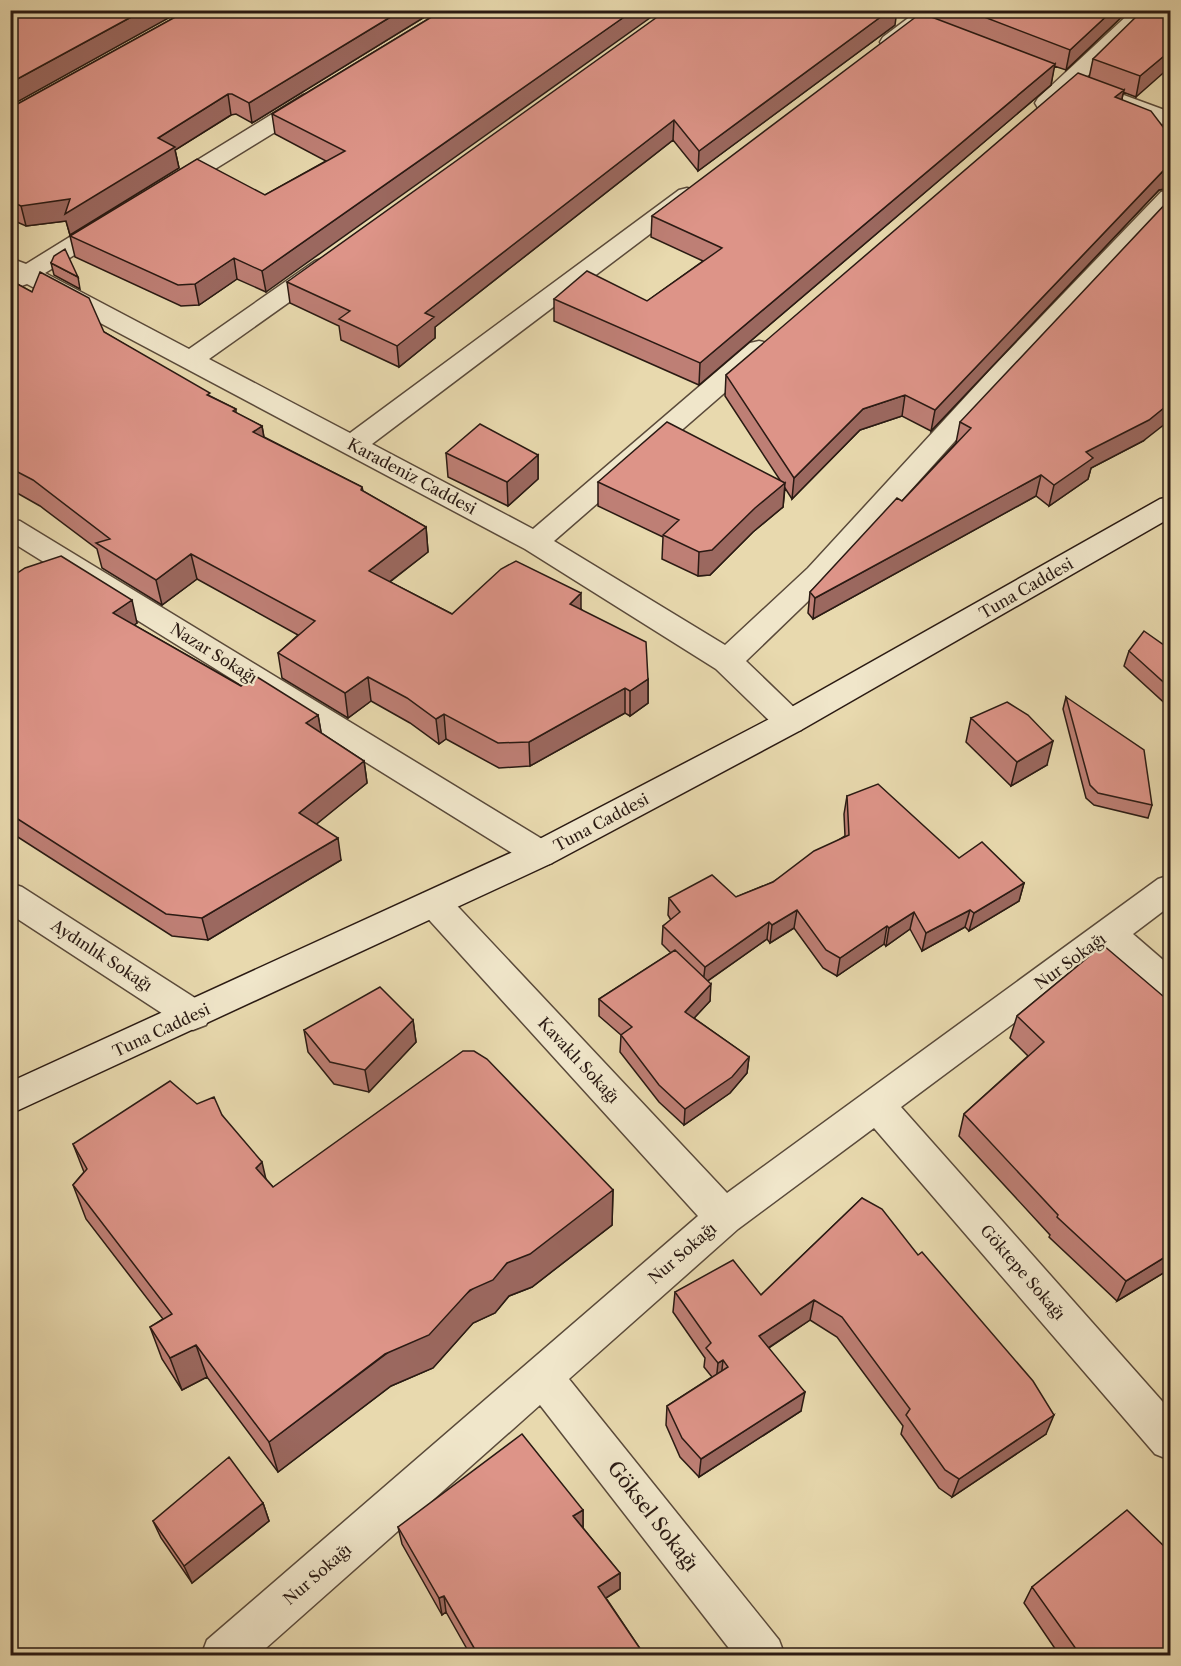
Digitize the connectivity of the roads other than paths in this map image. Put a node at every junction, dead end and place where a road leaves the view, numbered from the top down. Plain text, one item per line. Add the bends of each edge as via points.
1 (1146, 10) edge
2 (891, 14) dead end
3 (930, 21) edge
4 (870, 58) edge
5 (1044, 72) edge
6 (1070, 82) junction
7 (334, 86) edge
8 (1170, 120) edge
9 (1024, 121) edge
10 (708, 180) edge
11 (1170, 197) edge
12 (150, 198) edge
13 (130, 211) edge
14 (347, 250) edge
15 (16, 274) edge
16 (780, 332) edge
17 (191, 360) junction
18 (354, 444) junction
19 (1170, 506) edge
20 (10, 528) edge
21 (535, 542) junction
22 (727, 661) junction
23 (790, 722) junction
24 (540, 854) junction
25 (1170, 888) edge
26 (10, 896) edge
27 (434, 903) junction
28 (1109, 933) junction
29 (1170, 987) edge
30 (193, 1015) junction
31 (10, 1099) edge
32 (876, 1104) junction
33 (724, 1217) junction
34 (542, 1376) junction
35 (1170, 1440) edge
36 (223, 1656) edge
37 (763, 1656) edge

1 - 6 street
2 - 3 street
3 - 4 street
5 - 6 street
6 - 8 street
6 - 9 street
7 - 12 street
10 - 18 street
11 - 22 street via 1000,375 818,575
13 - 15 street
14 - 17 street
15 - 17 street, Karadeniz Caddesi
16 - 21 street
17 - 18 street, Karadeniz Caddesi
18 - 21 street, Karadeniz Caddesi
19 - 23 street, Tuna Caddesi
20 - 24 street, Nazar Sokağı
21 - 22 street, Karadeniz Caddesi
22 - 23 street, Karadeniz Caddesi
23 - 24 street, Tuna Caddesi
24 - 27 street, Tuna Caddesi
25 - 28 street, Nur Sokağı
26 - 30 street, Aydınlık Sokağı
27 - 30 street, Tuna Caddesi
27 - 33 street, Kavaklı Sokağı
28 - 29 street
28 - 32 street, Nur Sokağı
30 - 31 street, Tuna Caddesi
32 - 33 street, Nur Sokağı
32 - 35 street, Göktepe Sokağı
33 - 34 street, Nur Sokağı
34 - 36 street, Nur Sokağı
34 - 37 street, Göksel Sokağı

